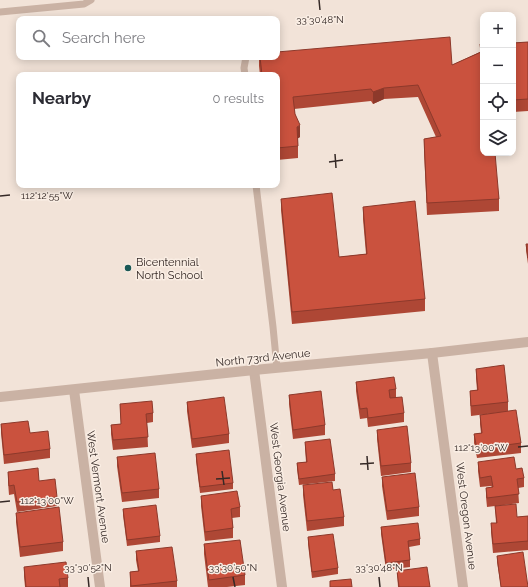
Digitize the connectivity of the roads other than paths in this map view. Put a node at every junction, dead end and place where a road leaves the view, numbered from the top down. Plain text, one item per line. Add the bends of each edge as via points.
1 (91, 0) edge
2 (0, 12) edge
3 (245, 60) edge
4 (245, 72) edge
5 (256, 188) edge
6 (528, 342) edge
7 (432, 353) junction
8 (277, 368) junction
9 (254, 370) junction
10 (74, 390) junction
11 (0, 397) edge
12 (100, 587) edge
13 (282, 587) edge
14 (463, 587) edge

1 - 2 lane via 84,4
3 - 4 lane
5 - 8 lane
6 - 7 street, North 73rd Avenue
7 - 8 street, North 73rd Avenue
7 - 14 street, West Oregon Avenue
8 - 9 street, North 73rd Avenue
9 - 10 street, North 73rd Avenue
9 - 13 street, West Georgia Avenue
10 - 11 street, North 73rd Avenue
10 - 12 street, West Vermont Avenue

